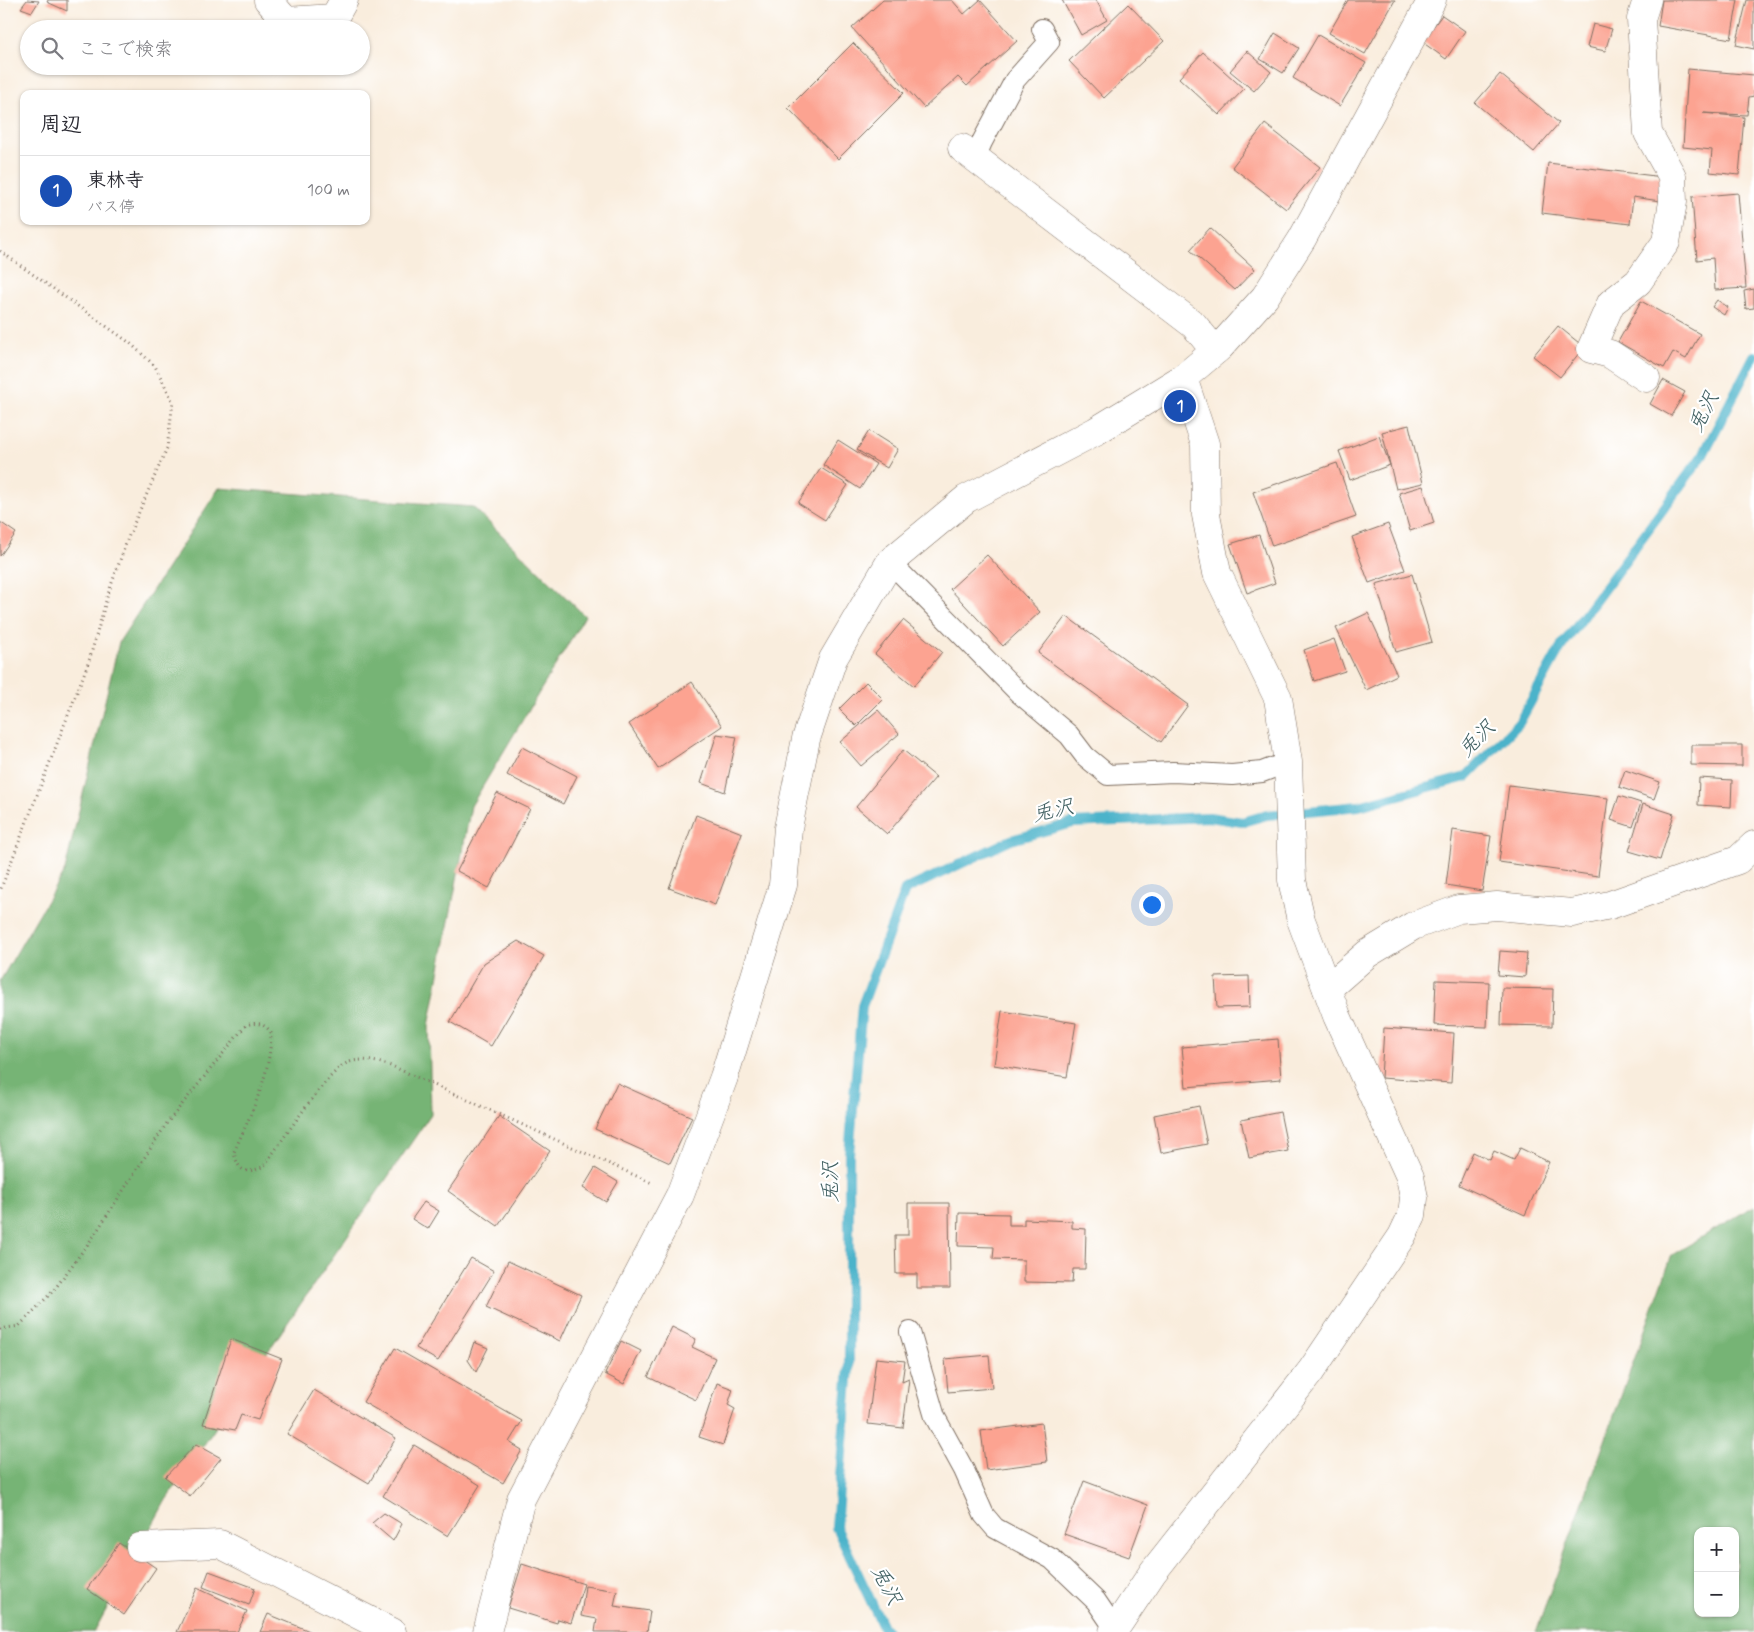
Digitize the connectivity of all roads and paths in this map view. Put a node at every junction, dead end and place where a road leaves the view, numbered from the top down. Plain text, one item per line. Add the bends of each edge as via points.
1 (268, 0) edge
2 (344, 0) edge
3 (1432, 0) edge
4 (1647, 0) edge
5 (284, 20) edge
6 (310, 20) edge
7 (1042, 29) dead end
8 (969, 153) joint
9 (0, 251) edge
10 (1215, 351) junction
11 (1183, 378) junction
12 (1646, 378) dead end
13 (890, 562) junction
14 (1288, 762) junction
15 (1754, 846) edge
16 (0, 891) edge
17 (1326, 989) junction
18 (680, 1195) junction
19 (0, 1329) edge
20 (910, 1332) dead end
21 (140, 1547) dead end
22 (1114, 1630) edge
23 (392, 1632) edge
24 (487, 1632) edge

1 - 5 street
2 - 6 street via 334,18
3 - 10 street via 1302,239 1265,297
4 - 12 street via 1641,19 1648,133 1672,176 1673,202 1666,242 1638,282 1611,304 1591,349 1610,354
7 - 8 lane via 1049,42 1016,80 982,142
8 - 10 street via 1194,325
9 - 16 path via 130,343 155,366 174,402 167,448 129,535 89,661
10 - 11 street
11 - 13 street via 1096,431 966,499
11 - 14 street via 1205,444 1206,515 1217,573 1278,698
13 - 14 lane via 1018,692 1069,735 1085,756 1108,775 1173,772 1232,775 1262,772
13 - 18 street via 833,659 806,739 788,828 784,885 724,1077
14 - 17 street via 1292,880
15 - 17 street via 1738,860 1610,905 1572,913 1497,906 1459,909 1413,926 1368,954
17 - 22 street via 1410,1177 1414,1198 1412,1215 1402,1236 1311,1371 1153,1572
18 - 19 path via 394,1067 363,1060 346,1064 331,1076 264,1166 252,1172 243,1171 236,1163 234,1152 266,1080 271,1046 271,1032 265,1025 255,1023 246,1025 167,1123 93,1237 54,1290 19,1326
18 - 24 street via 521,1499
20 - 22 lane via 935,1417 984,1515 996,1528 1052,1559 1096,1601
21 - 23 street via 220,1544

